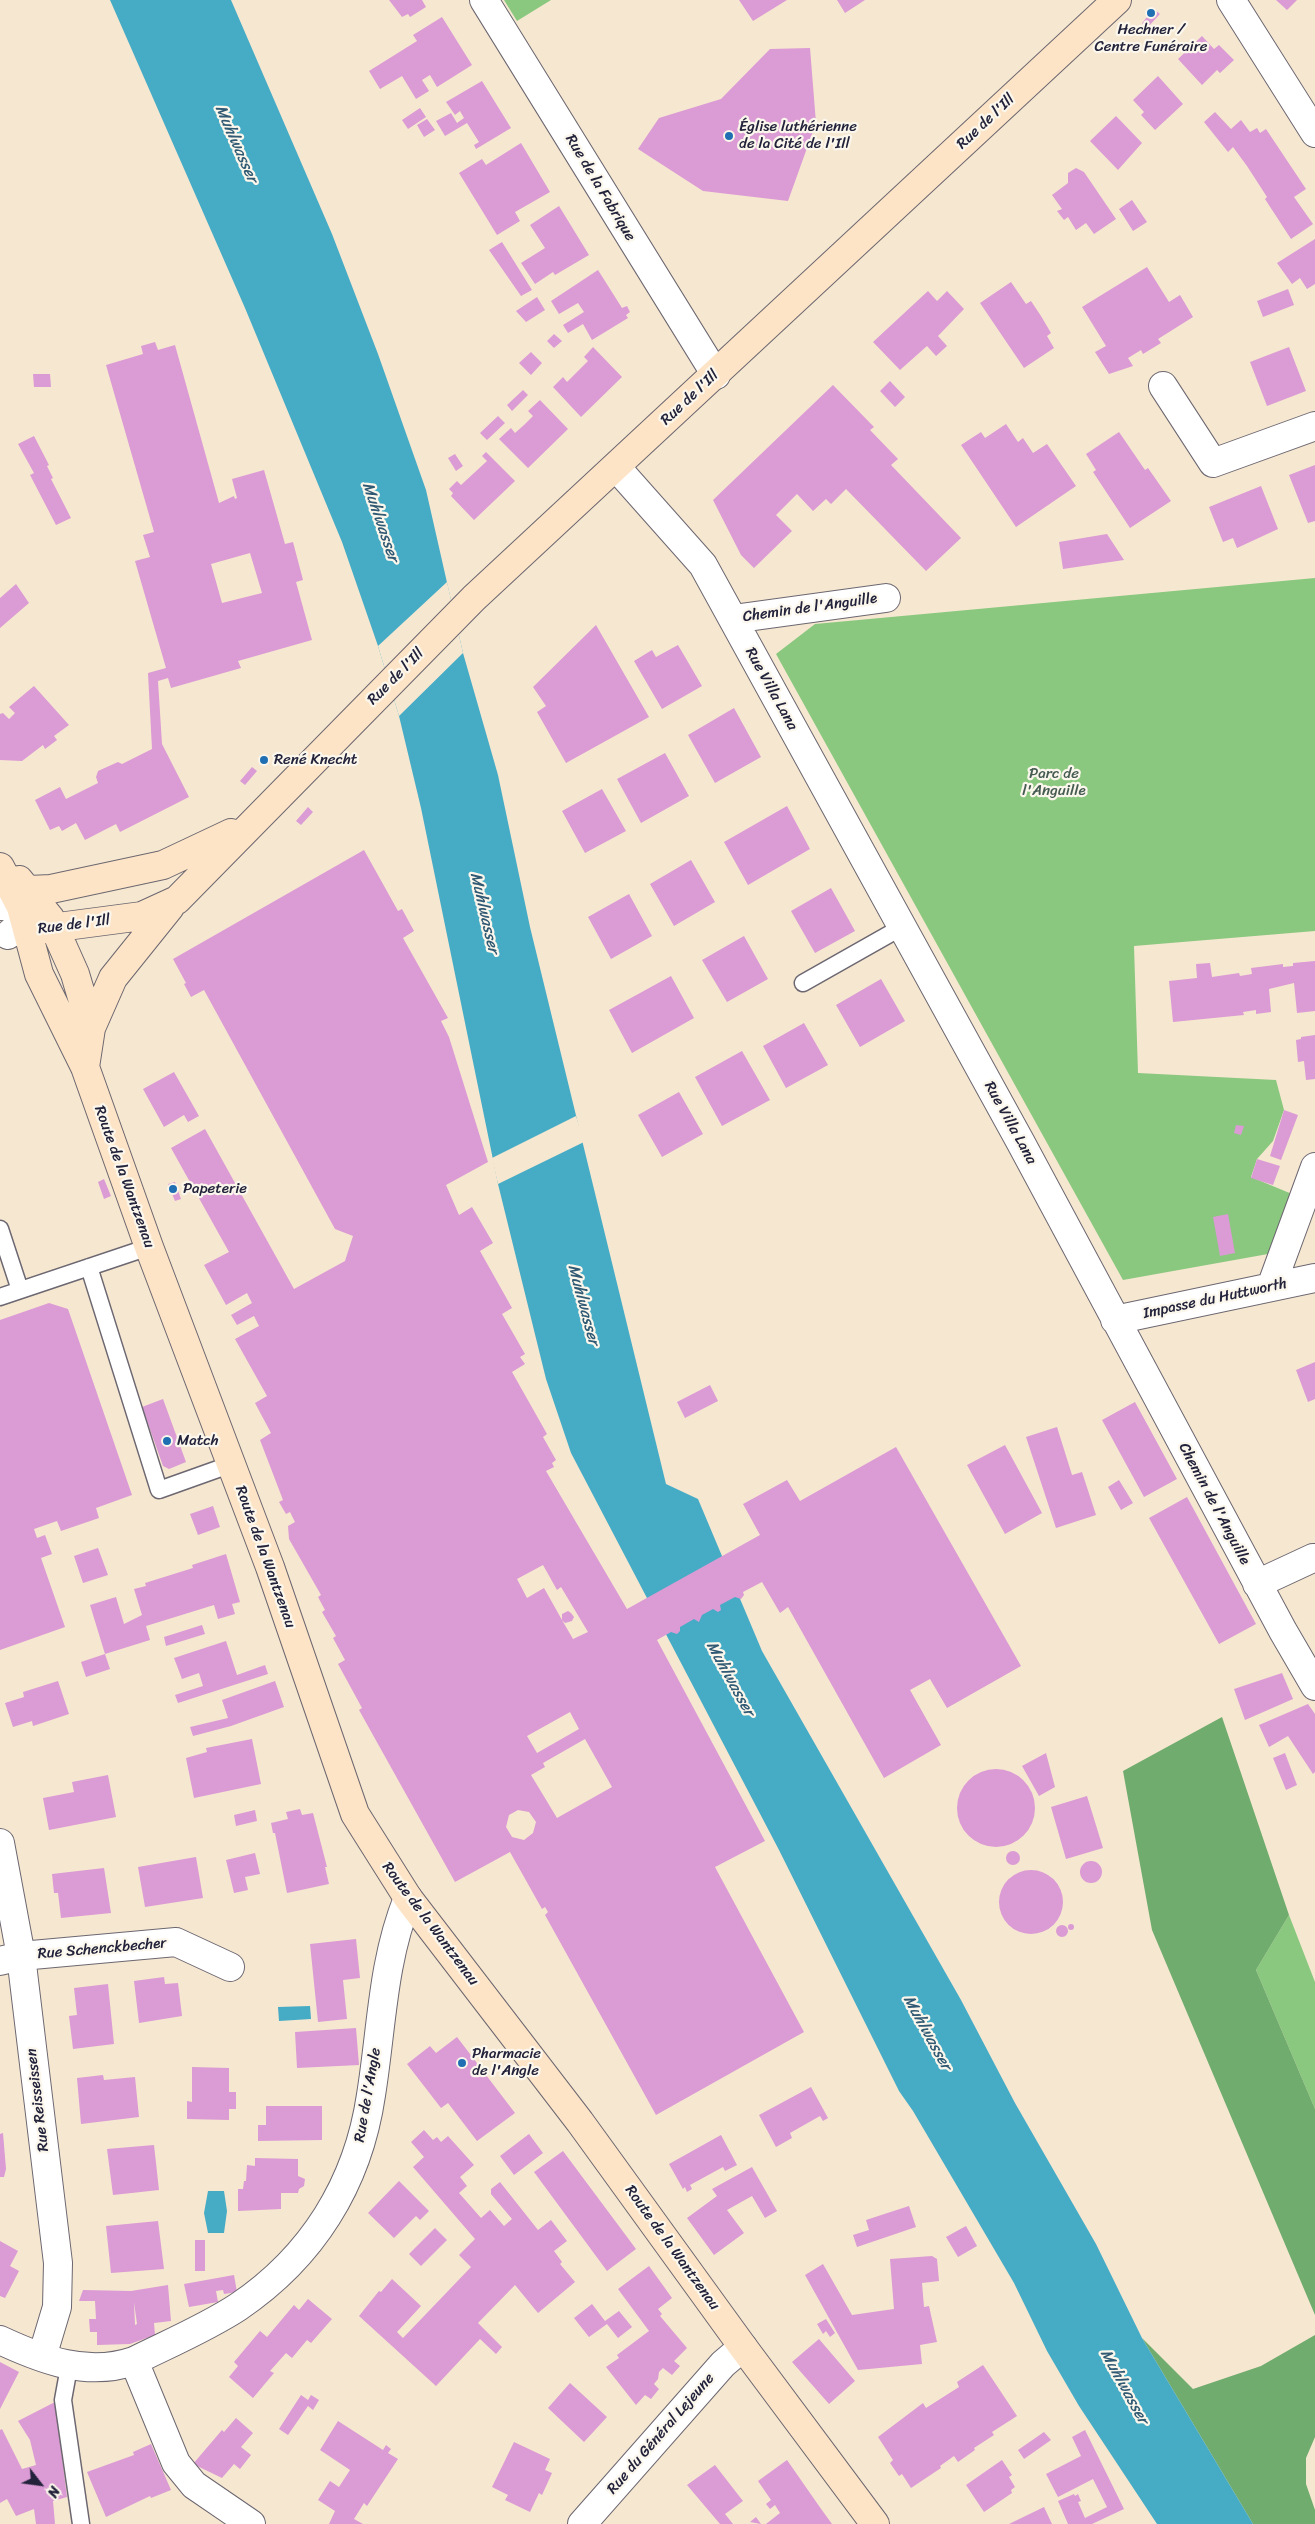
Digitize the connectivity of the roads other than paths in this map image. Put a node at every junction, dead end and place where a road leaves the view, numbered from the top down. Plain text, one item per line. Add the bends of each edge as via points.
1 (484, 0) edge
2 (1231, 0) edge
3 (1115, 1) edge
4 (1315, 133) edge
5 (716, 375) junction
6 (1163, 386) dead end
7 (1315, 426) edge
8 (616, 467) junction
9 (886, 598) dead end
10 (733, 618) junction
11 (270, 804) junction
12 (0, 859) edge
13 (0, 867) edge
14 (77, 883) junction
15 (177, 900) junction
16 (25, 914) edge
17 (902, 927) junction
18 (803, 983) dead end
19 (91, 1028) junction
20 (85, 1067) junction
21 (1315, 1167) edge
22 (0, 1229) edge
23 (149, 1247) junction
24 (89, 1267) junction
25 (1315, 1278) edge
26 (1272, 1287) junction
27 (20, 1290) junction
28 (0, 1298) edge
29 (1115, 1320) junction
30 (232, 1464) junction
31 (1314, 1558) edge
32 (1257, 1584) junction
33 (1315, 1686) edge
34 (0, 1843) edge
35 (408, 1898) junction
36 (10, 1958) edge
37 (230, 1967) dead end
38 (0, 2340) edge
39 (743, 2348) junction
40 (42, 2357) junction
41 (134, 2361) junction
42 (69, 2367) junction
43 (81, 2524) edge
44 (251, 2524) edge
45 (582, 2524) edge
46 (876, 2524) edge

1 - 5 street, Rue de la Fabrique
2 - 4 street
3 - 5 main road, Rue de l'Ill
5 - 8 main road, Rue de l'Ill
6 - 7 street via 1213,464
8 - 10 street, Rue Villa Lana via 703,565
8 - 11 main road, Rue de l'Ill via 474,598
9 - 10 street, Chemin de l'Anguille
10 - 17 street, Rue Villa Lana
11 - 14 main road, Rue de l'Ill via 232,832 163,866
11 - 15 main road, Rue de l'Ill
12 - 14 main road via 41,875
12 - 16 main road, Route de la Wantzenau
13 - 16 main road, Route de la Wantzenau
14 - 16 main road, Rue de l'Ill
15 - 16 main road, Rue de l'Ill via 142,916 93,923
15 - 19 main road, Rue de l'Ill via 121,965
16 - 19 main road, Route de la Wantzenau via 75,974
16 - 20 main road, Route de la Wantzenau via 39,974
17 - 18 lane
17 - 29 street, Rue Villa Lana
19 - 20 main road, Route de la Wantzenau
20 - 23 main road, Route de la Wantzenau
21 - 26 street
22 - 27 lane
23 - 24 lane
23 - 30 main road, Route de la Wantzenau
24 - 27 lane
24 - 30 lane via 159,1490
25 - 26 street, Impasse du Huttworth
26 - 29 street, Impasse du Huttworth
27 - 28 lane
29 - 32 street, Chemin de l'Anguille
30 - 35 main road, Route de la Wantzenau via 355,1814
31 - 32 street
32 - 33 street, Chemin de l'Anguille
34 - 36 street, Rue Reisseissen
35 - 39 main road, Route de la Wantzenau via 580,2122
35 - 41 street, Rue de l'Angle via 388,1957 371,2096 362,2141 320,2229 296,2260 260,2291 217,2319
36 - 37 street, Rue Schenckbecher via 176,1942
36 - 40 street, Rue Reisseissen via 58,2263 57,2307
38 - 40 street, Rue de l'Angle
39 - 45 street, Rue du Général Lejeune via 722,2364
39 - 46 main road, Route de la Wantzenau
40 - 42 street, Rue de l'Angle
41 - 42 street, Rue de l'Angle via 98,2369
41 - 44 street via 176,2463 194,2485
42 - 43 lane via 63,2400

